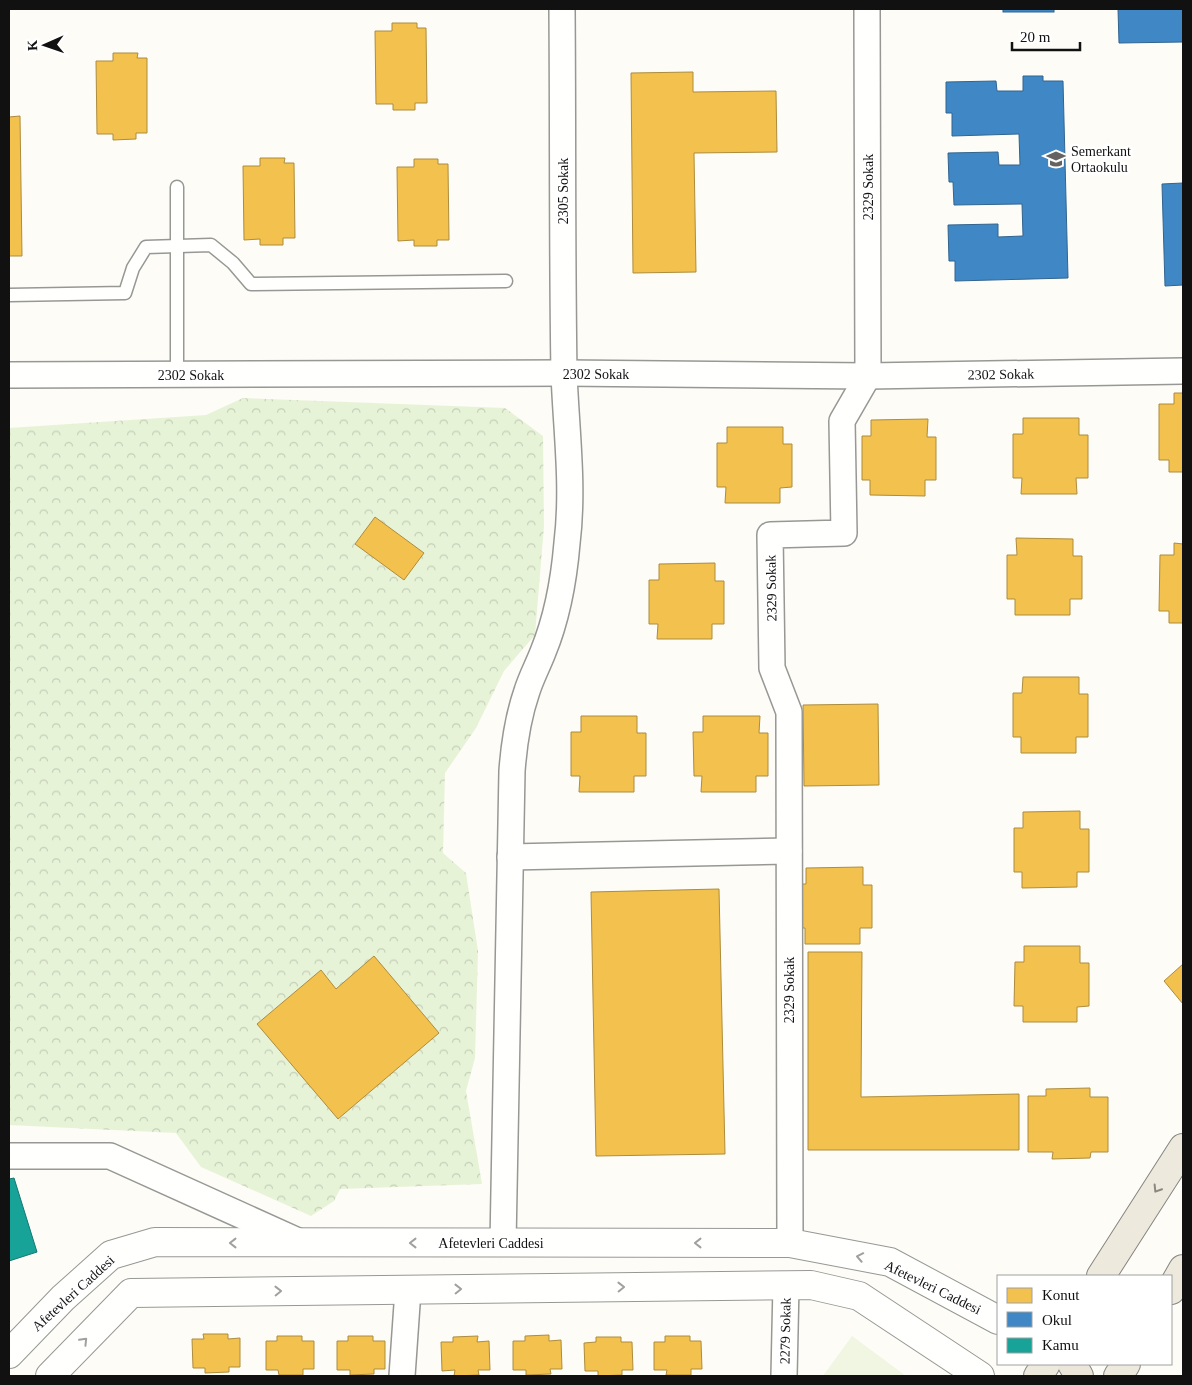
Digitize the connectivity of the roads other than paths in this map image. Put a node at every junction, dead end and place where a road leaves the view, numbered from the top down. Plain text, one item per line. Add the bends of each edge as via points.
1 (562, 9) edge
2 (867, 9) edge
3 (177, 187) dead end
4 (177, 244) junction
5 (506, 280) dead end
6 (9, 295) edge
7 (1183, 371) edge
8 (564, 373) junction
9 (9, 375) edge
10 (178, 375) junction
11 (868, 376) junction
12 (789, 851) junction
13 (510, 857) junction
14 (1183, 1148) edge
15 (9, 1156) edge
16 (302, 1243) junction
17 (503, 1243) junction
18 (790, 1243) junction
19 (1183, 1269) edge
20 (1102, 1275) edge
21 (786, 1285) junction
22 (1172, 1288) edge
23 (408, 1290) junction
24 (997, 1319) edge
25 (9, 1354) edge
26 (1045, 1365) edge
27 (1073, 1365) edge
28 (1125, 1365) edge
29 (50, 1376) edge
30 (402, 1376) edge
31 (784, 1376) edge
32 (980, 1376) edge
33 (1038, 1376) edge
34 (1079, 1376) edge
35 (1118, 1376) edge

1 - 8 street, 2305 Sokak
2 - 11 street, 2329 Sokak
3 - 4 lane
4 - 5 lane via 211,244 251,284
4 - 6 lane via 146,246 125,293
4 - 10 lane
7 - 11 street, 2302 Sokak
8 - 10 street, 2302 Sokak
8 - 11 street, 2302 Sokak
8 - 13 street, 2305 Sokak via 570,496 568,542 555,616 544,652 526,692 515,742
9 - 10 street, 2302 Sokak
11 - 12 street, 2329 Sokak via 842,421 844,533 770,536 772,668 789,712
12 - 13 street
12 - 18 street, 2329 Sokak
13 - 17 street, 2305 Sokak
14 -> 20 main road
15 - 16 street via 110,1156
17 -> 16 street, Afetevleri Caddesi
16 -> 25 street, Afetevleri Caddesi via 155,1242 111,1255 63,1298
18 -> 17 street, Afetevleri Caddesi
24 -> 18 street, Afetevleri Caddesi via 890,1262
19 - 22 main road
23 -> 21 street
21 - 31 street, 2279 Sokak
21 - 32 street via 811,1285 859,1296
29 -> 23 street via 131,1293
23 - 30 street
26 - 33 main road
27 - 34 highway
28 - 35 main road

